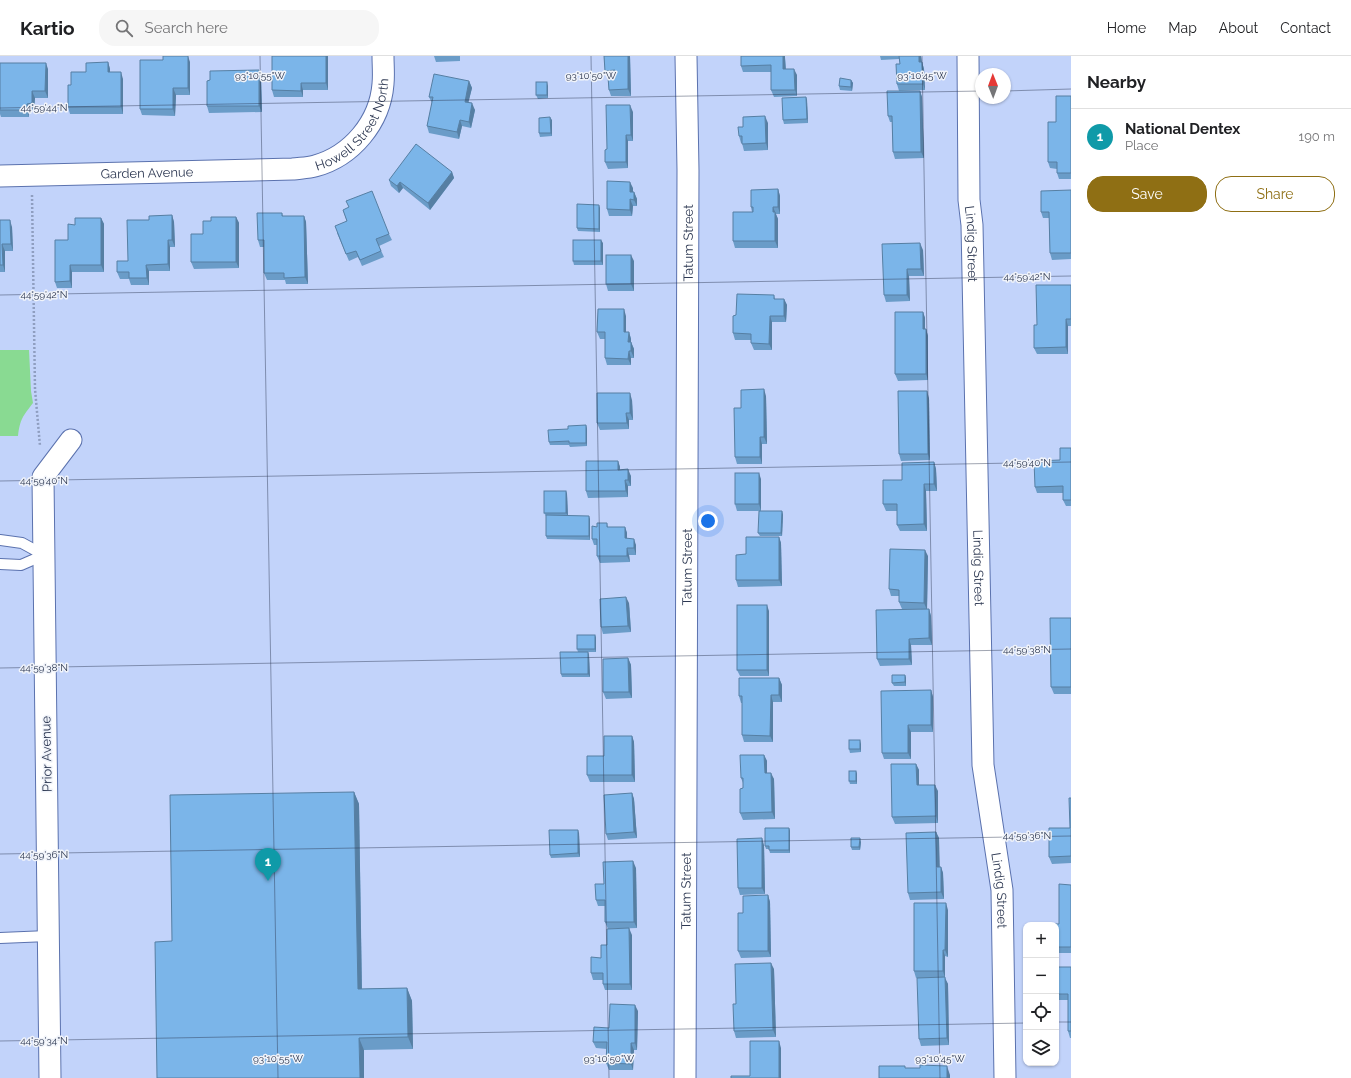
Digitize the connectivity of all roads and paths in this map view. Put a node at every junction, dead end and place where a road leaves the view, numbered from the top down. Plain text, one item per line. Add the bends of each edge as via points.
1 (383, 56) edge
2 (686, 56) edge
3 (968, 56) edge
4 (293, 169) joint
5 (32, 175) junction
6 (0, 176) edge
7 (71, 440) dead end
8 (43, 477) junction
9 (0, 540) edge
10 (44, 555) junction
11 (0, 564) edge
12 (48, 936) junction
13 (0, 938) edge
14 (50, 1078) edge
15 (685, 1078) edge
16 (1005, 1078) edge

1 - 4 street, Howell Street North via 383,85 379,106 370,125 358,141 334,159 314,166
2 - 15 street, Tatum Street via 688,186
3 - 16 street, Lindig Street via 969,200 972,225 983,765 1002,890
4 - 5 street, Garden Avenue
5 - 6 street, Garden Avenue
5 - 8 path via 35,389
7 - 8 street
8 - 10 street, Prior Avenue
9 - 10 lane via 22,543
10 - 11 lane via 21,565
10 - 12 street, Prior Avenue
12 - 13 lane
12 - 14 street, Prior Avenue

